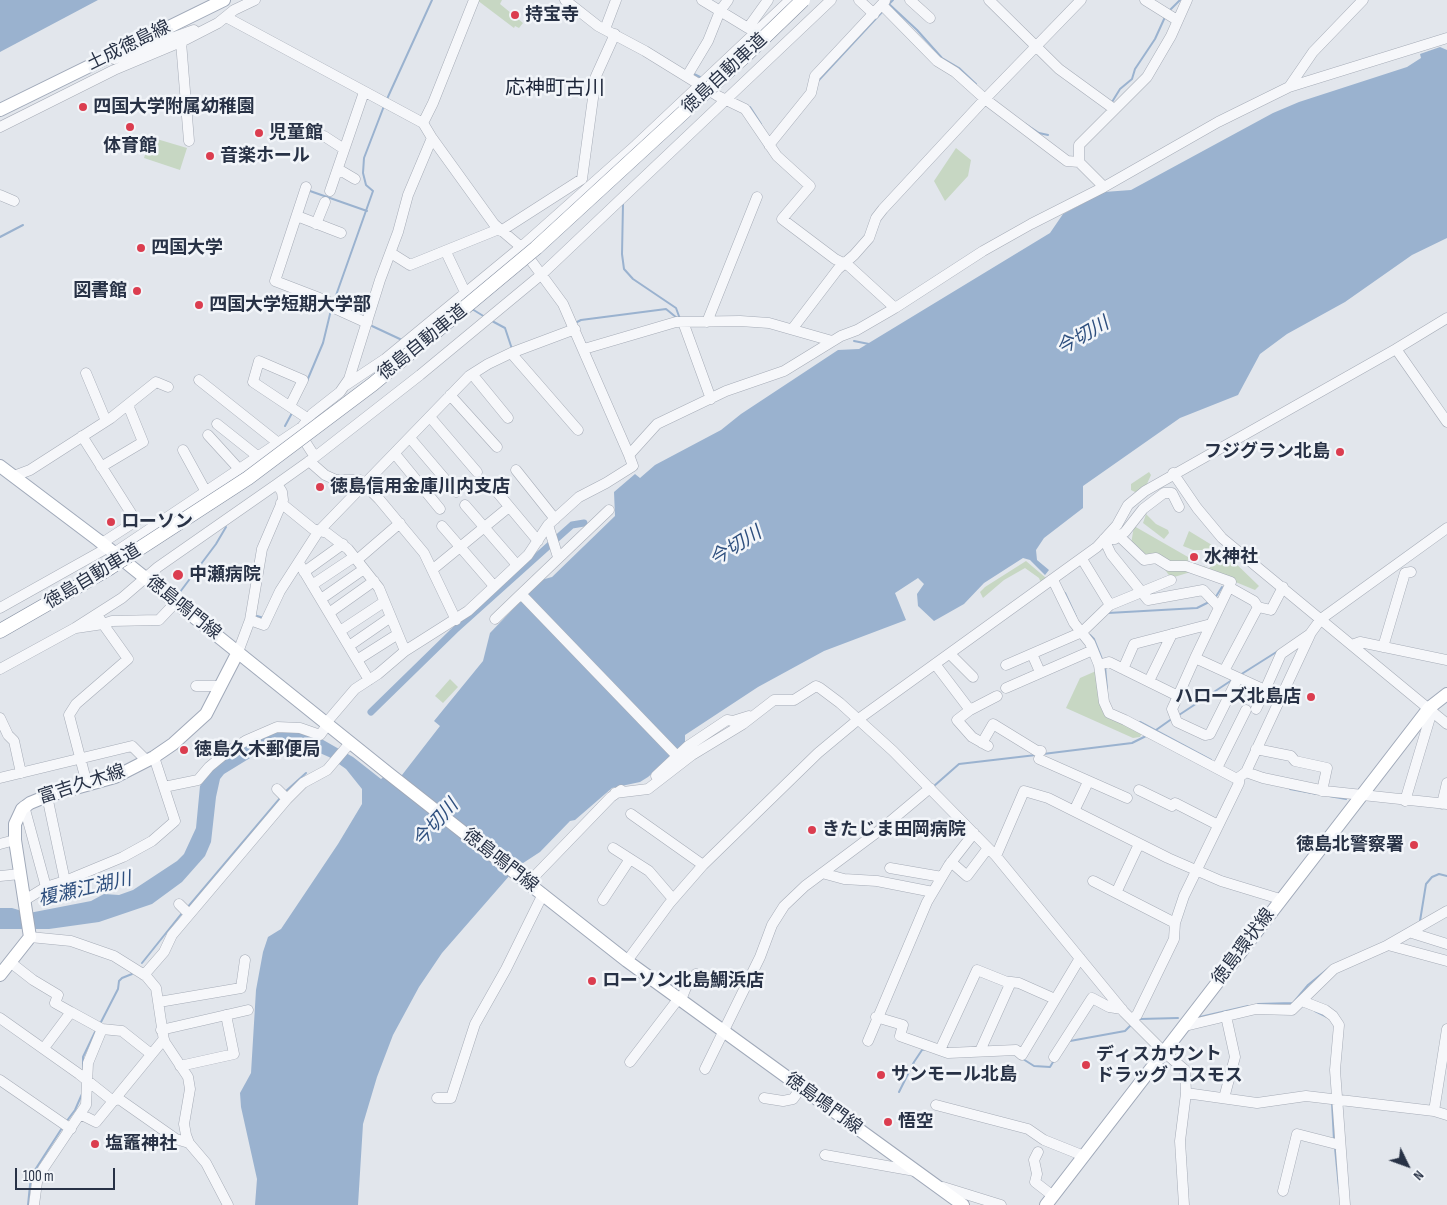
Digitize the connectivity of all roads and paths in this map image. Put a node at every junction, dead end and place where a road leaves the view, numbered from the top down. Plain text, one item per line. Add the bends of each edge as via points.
1 (224, 0) edge
2 (255, 0) edge
3 (474, 0) edge
4 (565, 0) edge
5 (616, 0) edge
6 (702, 0) edge
7 (728, 0) edge
8 (768, 0) edge
9 (790, 0) edge
10 (802, 0) edge
11 (831, 0) edge
12 (860, 0) edge
13 (910, 0) edge
14 (989, 0) edge
15 (1081, 0) edge
16 (1145, 0) edge
17 (1186, 0) edge
18 (1363, 0) edge
19 (885, 5) edge
20 (720, 11) junction
21 (874, 14) junction
22 (1170, 17) junction
23 (930, 18) dead end
24 (222, 20) junction
25 (605, 29) junction
26 (616, 34) junction
27 (1447, 38) edge
28 (181, 42) junction
29 (1035, 46) junction
30 (101, 60) junction
31 (687, 76) junction
32 (702, 84) junction
33 (1289, 87) junction
34 (364, 92) junction
35 (34, 93) junction
36 (987, 97) junction
37 (727, 100) junction
38 (0, 101) edge
39 (1111, 107) junction
40 (0, 110) edge
41 (423, 123) junction
42 (0, 128) edge
43 (324, 136) dead end
44 (432, 138) junction
45 (188, 141) dead end
46 (769, 145) junction
47 (344, 149) junction
48 (1079, 162) junction
49 (338, 168) junction
50 (584, 169) junction
51 (604, 174) junction
52 (355, 179) dead end
53 (306, 187) dead end
54 (1104, 187) junction
55 (330, 191) dead end
56 (0, 195) edge
57 (758, 197) dead end
58 (14, 201) dead end
59 (325, 202) dead end
60 (297, 216) junction
61 (316, 224) junction
62 (500, 230) junction
63 (341, 233) dead end
64 (521, 247) junction
65 (446, 252) junction
66 (392, 253) junction
67 (844, 264) junction
68 (542, 274) junction
69 (465, 292) junction
70 (895, 308) junction
71 (1447, 318) edge
72 (708, 320) junction
73 (683, 322) junction
74 (367, 323) junction
75 (573, 326) junction
76 (794, 326) junction
77 (832, 341) junction
78 (584, 349) junction
79 (1396, 350) junction
80 (511, 354) junction
81 (86, 373) dead end
82 (472, 374) junction
83 (200, 380) dead end
84 (346, 385) junction
85 (168, 387) dead end
86 (450, 395) junction
87 (711, 399) junction
88 (128, 406) junction
89 (293, 408) junction
90 (430, 417) junction
91 (508, 418) dead end
92 (106, 421) junction
93 (304, 422) junction
94 (1447, 422) edge
95 (217, 424) dead end
96 (578, 430) dead end
97 (208, 435) dead end
98 (82, 436) junction
99 (410, 438) junction
100 (277, 442) junction
101 (497, 447) dead end
102 (183, 450) dead end
103 (395, 454) junction
104 (256, 455) junction
105 (629, 455) junction
106 (312, 459) junction
107 (0, 466) edge
108 (101, 467) junction
109 (239, 469) junction
110 (516, 470) dead end
111 (477, 472) dead end
112 (1173, 473) junction
113 (14, 476) junction
114 (362, 482) junction
115 (277, 484) junction
116 (492, 486) dead end
117 (206, 492) junction
118 (456, 492) dead end
119 (282, 503) junction
120 (465, 505) dead end
121 (1179, 506) dead end
122 (509, 507) junction
123 (440, 509) dead end
124 (609, 510) dead end
125 (552, 522) junction
126 (398, 525) junction
127 (442, 526) dead end
128 (484, 527) junction
129 (1447, 528) edge
130 (316, 531) junction
131 (1119, 536) junction
132 (1104, 540) junction
133 (538, 541) junction
134 (343, 544) junction
135 (461, 547) junction
136 (108, 548) junction
137 (558, 557) junction
138 (355, 558) junction
139 (1082, 559) junction
140 (517, 565) junction
141 (302, 568) junction
142 (364, 569) junction
143 (432, 570) junction
144 (1411, 572) dead end
145 (145, 578) junction
146 (1053, 580) junction
147 (1171, 580) dead end
148 (374, 581) junction
149 (312, 585) junction
150 (494, 586) junction
151 (1229, 587) junction
152 (1283, 587) junction
153 (1142, 592) junction
154 (522, 596) junction
155 (321, 599) junction
156 (176, 602) junction
157 (384, 602) junction
158 (1110, 605) junction
159 (1219, 607) junction
160 (1258, 607) junction
161 (0, 608) edge
162 (329, 613) junction
163 (391, 617) junction
164 (1321, 618) junction
165 (100, 620) junction
166 (250, 620) junction
167 (456, 620) junction
168 (495, 620) dead end
169 (1211, 624) junction
170 (0, 631) edge
171 (340, 631) junction
172 (1082, 632) junction
173 (398, 634) junction
174 (1172, 634) junction
175 (1310, 634) junction
176 (1352, 645) junction
177 (349, 646) junction
178 (1383, 647) junction
179 (1093, 650) junction
180 (405, 651) junction
181 (238, 652) junction
182 (950, 654) junction
183 (1032, 654) junction
184 (1446, 656) edge
185 (1195, 658) junction
186 (357, 660) junction
187 (935, 664) junction
188 (1006, 664) dead end
189 (1099, 665) junction
190 (0, 669) edge
191 (1123, 669) junction
192 (1224, 671) junction
193 (1040, 672) junction
194 (973, 677) dead end
195 (1238, 678) junction
196 (370, 680) junction
197 (1149, 681) junction
198 (196, 686) dead end
199 (220, 686) junction
200 (1006, 688) dead end
201 (1265, 690) junction
202 (1447, 694) edge
203 (997, 696) dead end
204 (1178, 696) junction
205 (970, 710) junction
206 (1431, 710) junction
207 (753, 715) junction
208 (0, 718) edge
209 (858, 719) junction
210 (327, 724) junction
211 (1447, 724) edge
212 (349, 745) junction
213 (1256, 749) junction
214 (677, 756) junction
215 (80, 758) junction
216 (151, 759) junction
217 (1219, 764) junction
218 (21, 772) junction
219 (1242, 774) junction
220 (0, 778) edge
221 (1088, 782) junction
222 (1447, 783) edge
223 (87, 784) junction
224 (164, 787) junction
225 (930, 788) junction
226 (1138, 790) dead end
227 (1322, 791) junction
228 (615, 793) junction
229 (47, 796) junction
230 (1362, 796) junction
231 (1127, 798) dead end
232 (1405, 801) junction
233 (1444, 804) edge
234 (24, 806) junction
235 (1074, 811) junction
236 (630, 814) dead end
237 (1218, 825) junction
238 (974, 833) junction
239 (15, 840) junction
240 (0, 844) edge
241 (1140, 844) junction
242 (613, 848) dead end
243 (988, 848) junction
244 (996, 856) junction
245 (630, 859) junction
246 (951, 862) junction
247 (703, 865) junction
248 (890, 868) dead end
249 (1197, 870) junction
250 (911, 871) junction
251 (822, 873) junction
252 (20, 874) junction
253 (0, 876) edge
254 (942, 877) junction
255 (65, 881) junction
256 (526, 882) junction
257 (1093, 882) dead end
258 (906, 887) junction
259 (46, 888) junction
260 (932, 892) junction
261 (1116, 893) junction
262 (543, 894) junction
263 (673, 899) junction
264 (604, 900) dead end
265 (1280, 900) junction
266 (26, 906) junction
267 (1447, 911) edge
268 (1175, 923) junction
269 (1412, 933) junction
270 (30, 934) junction
271 (1447, 944) edge
272 (1388, 945) junction
273 (1080, 958) junction
274 (245, 960) dead end
275 (627, 960) junction
276 (1447, 961) edge
277 (10, 962) junction
278 (696, 974) dead end
279 (0, 975) edge
280 (144, 975) junction
281 (1011, 982) junction
282 (680, 999) junction
283 (1054, 999) junction
284 (159, 1002) junction
285 (1302, 1002) junction
286 (1122, 1009) junction
287 (248, 1010) dead end
288 (72, 1012) junction
289 (226, 1015) junction
290 (1226, 1016) junction
291 (876, 1017) junction
292 (0, 1018) edge
293 (1132, 1019) junction
294 (1185, 1026) junction
295 (99, 1027) junction
296 (1447, 1029) edge
297 (723, 1031) junction
298 (163, 1034) junction
299 (868, 1041) dead end
300 (44, 1048) junction
301 (940, 1050) junction
302 (980, 1051) junction
303 (1164, 1052) junction
304 (151, 1054) junction
305 (1054, 1057) dead end
306 (630, 1062) dead end
307 (180, 1066) junction
308 (705, 1069) dead end
309 (1443, 1076) edge
310 (84, 1077) junction
311 (2, 1085) edge
312 (801, 1088) junction
313 (1186, 1093) junction
314 (437, 1098) dead end
315 (764, 1098) dead end
316 (1224, 1098) junction
317 (1337, 1099) junction
318 (113, 1101) junction
319 (936, 1105) dead end
320 (1434, 1111) junction
321 (80, 1114) junction
322 (1447, 1115) edge
323 (68, 1126) junction
324 (189, 1143) junction
325 (1335, 1143) junction
326 (1038, 1152) dead end
327 (825, 1155) dead end
328 (1084, 1156) junction
329 (916, 1171) junction
330 (935, 1185) junction
331 (1282, 1191) dead end
332 (1050, 1201) edge
333 (34, 1205) edge
334 (228, 1205) edge
335 (963, 1205) edge
336 (1001, 1205) edge
337 (1184, 1205) edge
338 (1345, 1205) edge

1 - 30 main road, 土成徳島線
2 - 24 street
3 - 41 street
4 - 25 street
5 - 25 street
6 - 20 street
7 - 20 street
8 - 20 street via 748,28
9 - 32 street
10 - 170 highway, 徳島自動車道, bridge via 536,248 373,384 248,478 108,569
11 - 37 street
12 - 21 street
13 - 23 street
14 - 29 street
15 - 29 street
16 - 22 street
17 - 22 street
18 - 33 street via 1312,52
19 - 21 street
19 - 36 street via 937,61
20 - 31 street via 708,41
21 - 46 street via 815,76 811,93
22 - 39 street via 1147,77
24 - 28 street
24 - 30 street via 108,62
24 - 34 street
25 - 26 street
26 - 31 street
26 - 50 street via 596,76
27 - 33 street
28 - 42 street via 114,70
28 - 45 street
29 - 36 street
29 - 39 street via 1059,69
30 - 35 main road, 土成徳島線
31 - 32 street
32 - 37 street
32 - 51 street
33 - 54 street via 1218,122
34 - 41 street
34 - 47 street
35 - 38 main road, 土成徳島線
35 - 40 main road, 土成徳島線
36 - 48 street via 1067,161
36 - 67 street via 883,209 869,238
37 - 46 street via 750,114
37 - 68 street
39 - 48 street via 1079,145
41 - 44 street
43 - 47 street
44 - 62 street
44 - 66 street via 408,195
46 - 67 street via 810,186 782,219
47 - 49 street
48 - 54 street
49 - 52 street
49 - 55 street
50 - 51 street
50 - 62 street via 582,179
51 - 64 street
53 - 60 street
54 - 70 street via 983,251
56 - 58 street
57 - 72 street
59 - 61 street
60 - 61 street
60 - 74 street via 276,281
61 - 63 street
62 - 64 street
62 - 65 street
64 - 68 street
64 - 69 street
65 - 66 street via 410,265
65 - 69 street
66 - 74 street
67 - 70 street
67 - 76 street
68 - 75 street via 563,304
68 - 106 street
69 - 84 street via 362,376
70 - 77 street
71 - 79 street
72 - 73 street
72 - 76 street
73 - 78 street via 669,323
73 - 87 street
74 - 84 street
75 - 78 street
75 - 80 street
76 - 77 street
77 - 87 street via 784,371
78 - 105 street
79 - 94 street
79 - 112 street
80 - 82 street
80 - 96 street
81 - 92 street
82 - 86 street
82 - 91 street
83 - 100 street
84 - 93 street
85 - 88 street via 156,382
86 - 90 street
86 - 101 street
87 - 105 street via 657,424
88 - 92 street
88 - 108 street via 143,442
89 - 89 street via 303,380 259,361 253,382
89 - 93 street
90 - 99 street
90 - 111 street
92 - 98 street
93 - 100 street
93 - 106 street
95 - 104 street
97 - 109 street
98 - 108 street
98 - 113 street via 30,470
99 - 103 street
99 - 118 street
100 - 104 street
102 - 117 street
103 - 114 street
103 - 123 street
104 - 109 street
105 - 125 street via 633,466 579,497
106 - 114 street via 325,475 336,480
106 - 115 street
107 - 113 main road, 徳島鳴門線
108 - 136 street via 136,521
109 - 117 street
110 - 125 street
112 - 132 street via 1128,505
112 - 152 street via 1210,525
113 - 136 main road, 徳島鳴門線
114 - 126 street
114 - 130 street
115 - 119 street via 283,496
115 - 145 street
116 - 122 street
117 - 136 street
119 - 130 street
119 - 166 street via 262,549
120 - 128 street
121 - 131 street via 1172,493 1164,493 1143,509
122 - 128 street
122 - 133 street
124 - 137 street
125 - 133 street
125 - 137 street
126 - 138 street
126 - 143 street via 424,552
127 - 135 street
128 - 135 street
128 - 140 street
129 - 164 street
130 - 134 street via 327,533
130 - 141 street
131 - 132 street
131 - 151 street via 1144,560 1156,558 1169,566 1186,566 1231,582
132 - 139 street
132 - 153 street via 1111,554
133 - 140 street
134 - 138 street
134 - 141 street
135 - 143 street
135 - 150 street
136 - 145 main road, 徳島鳴門線
136 - 161 street
137 - 154 street
138 - 142 street
138 - 149 street
139 - 146 street
139 - 158 street
140 - 150 street
141 - 149 street
141 - 166 street via 280,591 264,625
142 - 148 street
142 - 155 street
143 - 167 street
144 - 178 street via 1405,573
145 - 156 main road, 徳島鳴門線
145 - 165 street
146 - 172 street via 1074,623
146 - 182 street
147 - 153 street
148 - 157 street
148 - 162 street
149 - 155 street
150 - 167 street
151 - 159 street
151 - 160 street via 1254,601
152 - 160 street via 1271,610
152 - 164 street
153 - 158 street
153 - 159 street via 1148,600 1203,590
154 - 168 street
154 - 214 street
155 - 162 street
156 - 165 street via 159,620
156 - 181 main road, 徳島鳴門線
157 - 163 street
157 - 171 street
158 - 172 street
159 - 169 street
160 - 192 street
162 - 171 street
163 - 173 street
163 - 177 street
164 - 175 street
164 - 176 street
165 - 190 street via 75,628
165 - 215 street via 128,659 76,704 69,716
166 - 181 street
167 - 180 street
169 - 174 street
169 - 185 street
171 - 177 street
172 - 179 street
172 - 183 street
173 - 180 street
173 - 186 street
174 - 191 street via 1134,644
174 - 197 street
175 - 201 street via 1281,654
175 - 213 street
176 - 178 street via 1360,642
176 - 206 street
177 - 186 street
178 - 184 street
179 - 189 street
179 - 193 street
180 - 196 street
181 - 199 main road, 富吉久木線
181 - 210 main road, 徳島鳴門線
182 - 187 street
182 - 194 street
183 - 188 street
183 - 193 street
185 - 192 street
185 - 204 street
186 - 196 street
187 - 205 street
187 - 209 street
189 - 191 street via 1109,662
189 - 217 street via 1104,702 1109,713
191 - 197 street
192 - 195 street
193 - 200 street
195 - 201 street
195 - 204 street via 1210,734 1205,735 1178,722 1172,709
196 - 210 street via 350,694
197 - 204 street
198 - 199 street
199 - 216 main road, 富吉久木線 via 201,720
201 - 217 street
202 - 206 main road, 徳島環状線
203 - 205 street
205 - 221 street via 957,720 972,737 985,744 993,724
206 - 211 street
206 - 230 main road, 徳島環状線
206 - 232 street
207 - 209 street via 774,700 794,700 816,686
207 - 214 street via 727,720
207 - 228 street via 653,786
208 - 218 street via 14,741
209 - 225 street
209 - 247 street
210 - 212 main road, 徳島鳴門線
210 - 224 street via 320,735 300,728 277,727 226,753 198,780
212 - 256 main road, 徳島鳴門線
212 - 280 street via 321,775 283,794 184,909 164,952
213 - 219 street
213 - 227 street via 1327,768
214 - 228 street via 646,784
215 - 216 street via 132,746
215 - 218 street
215 - 223 street
216 - 223 main road, 富吉久木線 via 115,776
216 - 224 street
217 - 219 street via 1237,778
218 - 220 street
219 - 227 street
219 - 237 street
221 - 231 street
221 - 235 street
222 - 233 street
223 - 229 main road, 富吉久木線
224 - 255 street via 175,821 152,841 123,857
225 - 238 street
225 - 251 street
226 - 237 street via 1172,806 1174,803
227 - 230 street
228 - 256 street
229 - 234 main road, 富吉久木線
229 - 255 street
230 - 232 street
230 - 265 main road, 徳島環状線
232 - 233 street
234 - 239 main road, 富吉久木線 via 15,824
234 - 259 street
235 - 241 street
235 - 244 street via 1024,791
236 - 247 street
237 - 249 street
238 - 243 street
238 - 246 street
239 - 240 street
239 - 252 main road, 富吉久木線
241 - 249 street
241 - 261 street
242 - 245 street
243 - 244 street
243 - 246 street via 966,876
244 - 273 street
245 - 263 street via 649,872
245 - 264 street
246 - 254 street
247 - 263 street
248 - 250 street
249 - 265 street
249 - 268 street
250 - 254 street
250 - 258 street
251 - 258 street
251 - 297 street via 784,906 772,925 760,957
252 - 253 street
252 - 266 main road, 富吉久木線
254 - 260 street
255 - 259 street
256 - 262 main road, 徳島鳴門線
257 - 261 street
258 - 260 street
259 - 266 street
260 - 291 street
261 - 268 street
262 - 275 main road, 徳島鳴門線
262 - 314 street via 475,1024 451,1098
263 - 275 street
265 - 294 main road, 徳島環状線
266 - 270 main road, 富吉久木線
267 - 269 street
268 - 293 street via 1174,939 1137,1015
269 - 271 street
269 - 272 street
270 - 277 main road
270 - 280 street via 97,949 130,964
272 - 276 street
272 - 285 street via 1334,969
273 - 283 street
273 - 286 street
274 - 284 street via 241,988
275 - 282 main road, 徳島鳴門線
277 - 279 main road
277 - 288 street via 58,995 55,1003
278 - 282 street via 685,982
280 - 284 street via 156,988
281 - 283 street
281 - 301 street via 977,970
281 - 302 street
282 - 297 main road, 徳島鳴門線
282 - 306 street
283 - 302 street via 1022,1055 1016,1050
284 - 298 street
285 - 290 street via 1292,1010 1256,1009
285 - 317 street via 1325,1010 1339,1025 1335,1070
286 - 293 street
286 - 305 street via 1108,1007 1092,998
287 - 289 street
288 - 295 street
288 - 300 street
289 - 298 street
289 - 307 street via 234,1054
290 - 294 street
290 - 316 street via 1235,1057
291 - 299 street
291 - 301 street via 902,1025 900,1036 926,1049
292 - 300 street
293 - 303 street
294 - 303 main road, 徳島環状線
295 - 304 street via 122,1031
295 - 310 street
296 - 309 street
297 - 308 street
297 - 312 main road, 徳島鳴門線
298 - 304 street
298 - 307 street via 169,1051
300 - 310 street
301 - 302 street via 948,1053
303 - 313 street via 1185,1070
303 - 328 main road, 徳島環状線
304 - 318 street
307 - 324 street via 188,1077 190,1088 184,1124
309 - 320 street
310 - 318 street
310 - 321 street via 88,1098
311 - 323 street
312 - 315 street via 793,1099
312 - 329 main road, 徳島鳴門線
313 - 316 street
313 - 337 street via 1180,1141
316 - 317 street via 1257,1103 1306,1096
317 - 320 street
317 - 325 street
318 - 321 street via 96,1122
318 - 324 street via 119,1099 176,1138
319 - 328 street via 1028,1129 1044,1140
320 - 322 street
321 - 323 street
323 - 333 street via 39,1167
324 - 334 street via 206,1163
325 - 331 street via 1297,1134 1285,1168
325 - 338 street
326 - 332 street via 1034,1160 1035,1182
327 - 329 street
328 - 332 main road, 徳島環状線
329 - 330 main road, 徳島鳴門線
330 - 335 main road, 徳島鳴門線
330 - 336 street

